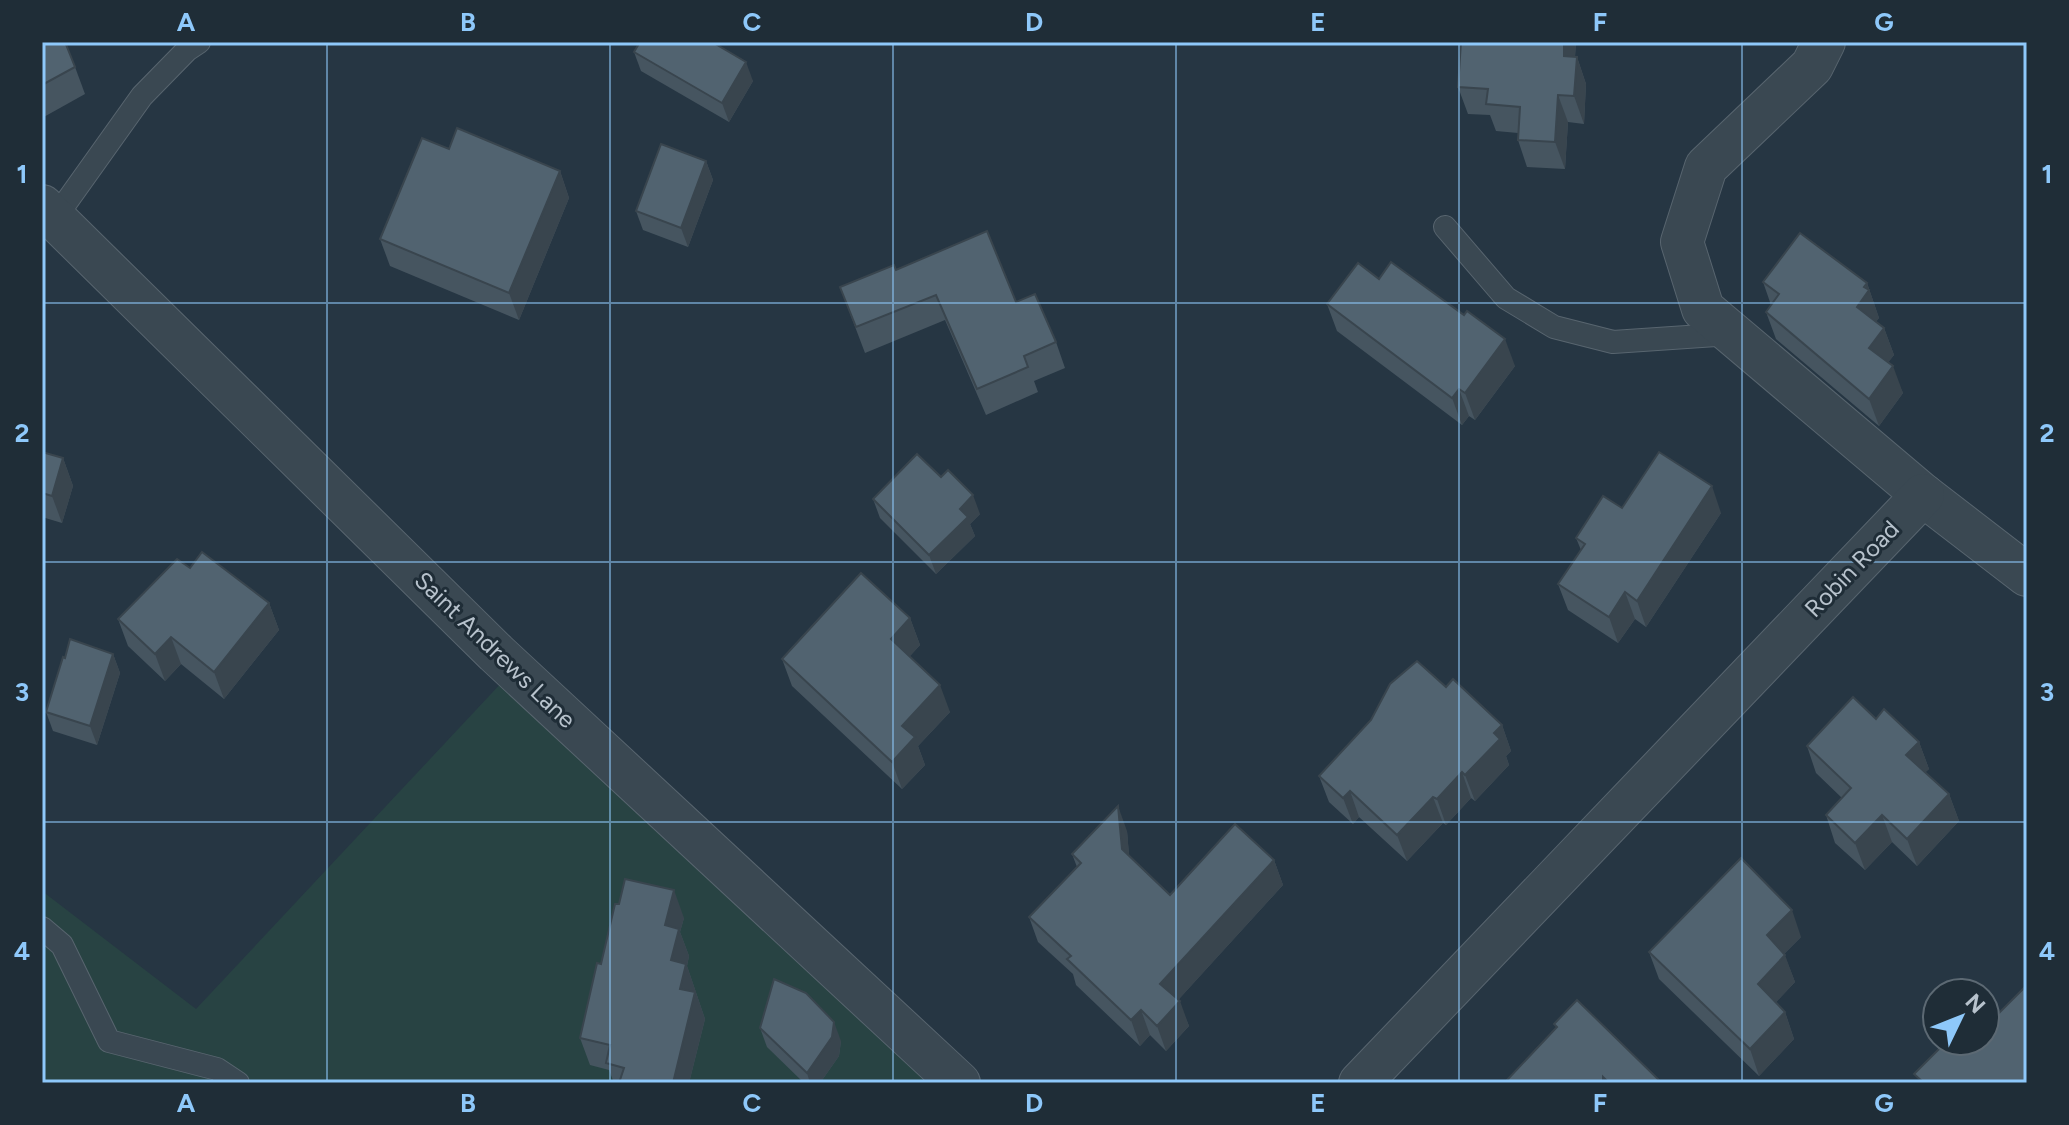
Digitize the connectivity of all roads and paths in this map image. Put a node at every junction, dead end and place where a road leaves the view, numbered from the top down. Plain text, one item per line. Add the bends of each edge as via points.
1 (199, 42) edge
2 (1824, 42) edge
3 (48, 212) edge
4 (1445, 227) dead end
5 (1732, 334) junction
6 (1923, 495) junction
7 (2027, 575) edge
8 (42, 928) edge
9 (238, 1083) edge
10 (959, 1083) edge
11 (1360, 1083) edge

1 - 3 lane via 142,96
2 - 5 street via 1812,66 1706,167 1682,242 1703,309
3 - 10 street, Saint Andrews Lane via 496,653
4 - 5 lane via 1506,298 1554,327 1613,342
5 - 6 street
6 - 7 street
6 - 11 street, Robin Road
8 - 9 lane via 62,945 109,1041 217,1069

